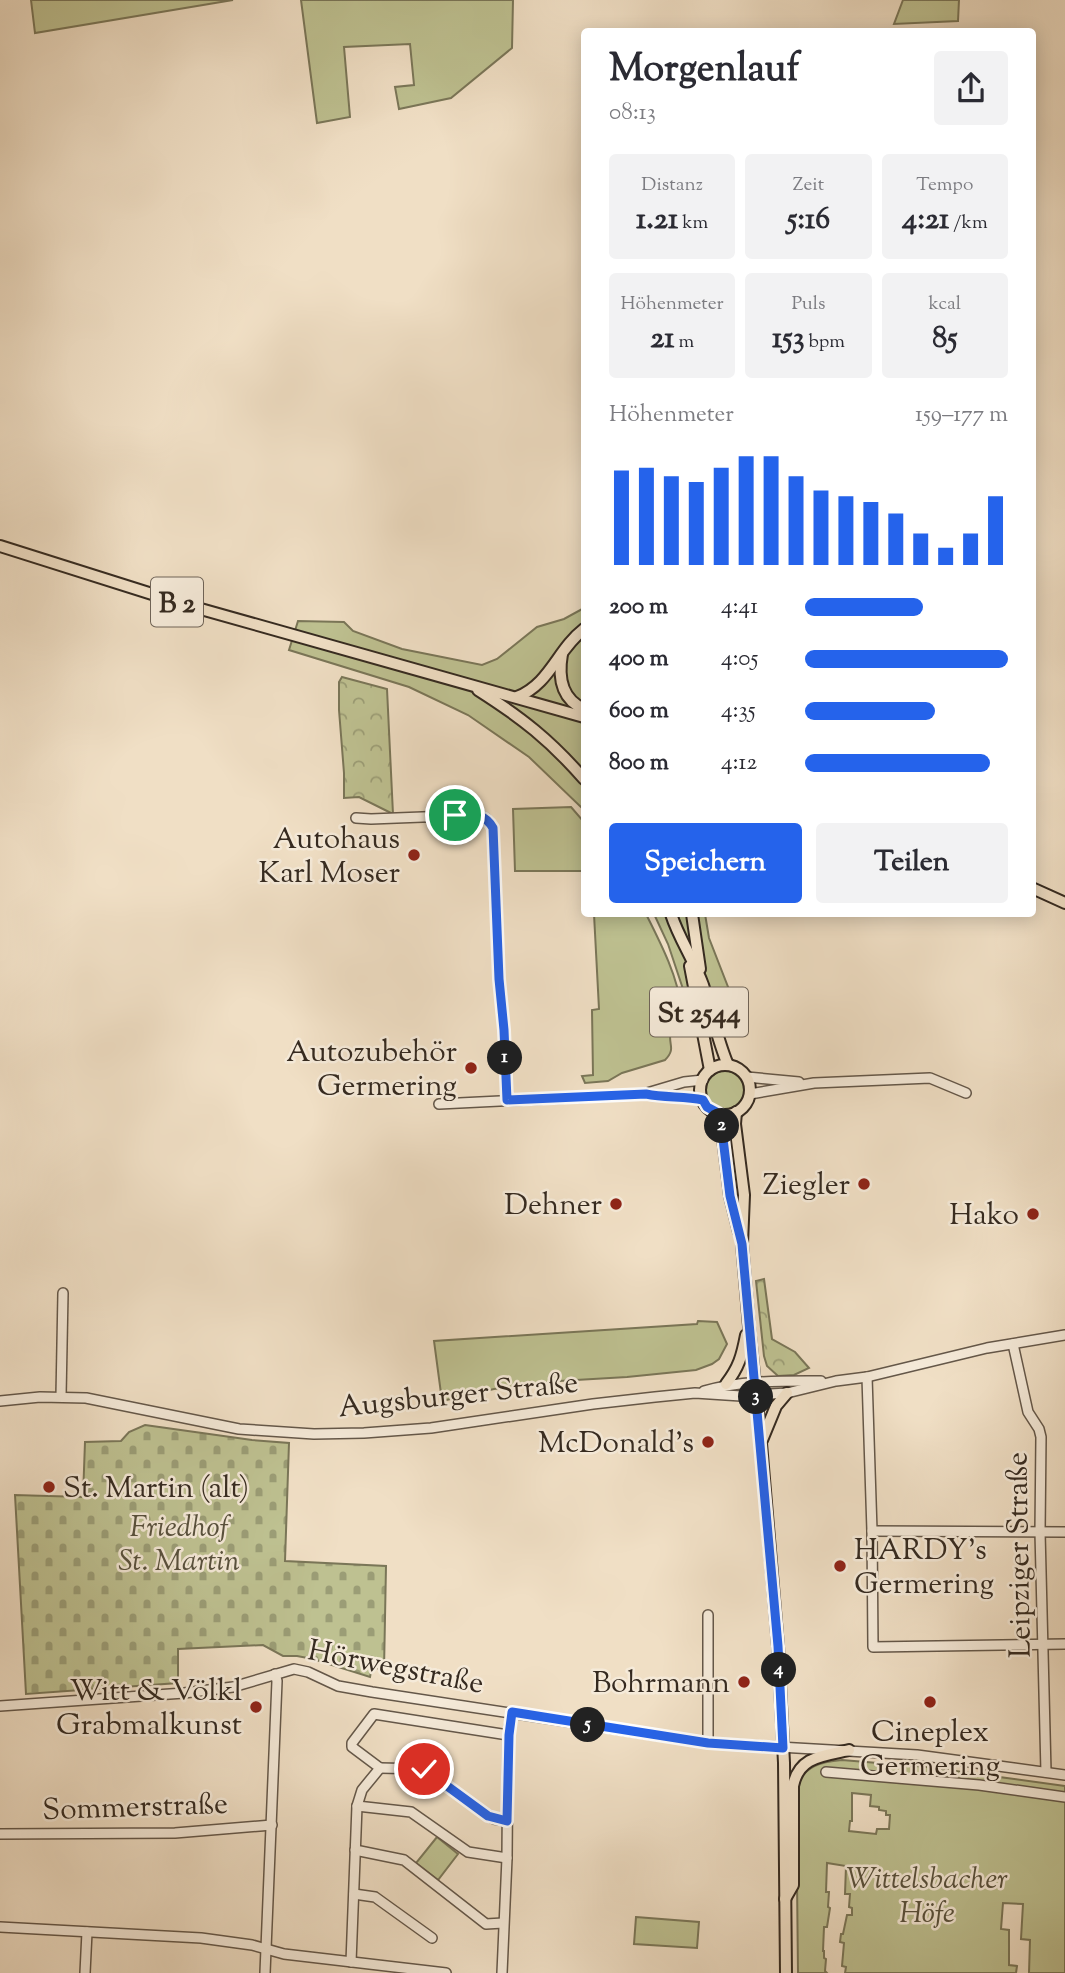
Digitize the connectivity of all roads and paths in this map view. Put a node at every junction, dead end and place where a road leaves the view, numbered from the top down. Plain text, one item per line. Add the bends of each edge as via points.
1 (0, 546) edge
2 (581, 631) edge
3 (562, 654) junction
4 (467, 683) junction
5 (517, 697) junction
6 (581, 707) edge
7 (581, 716) edge
8 (581, 776) edge
9 (356, 818) dead end
10 (1036, 890) edge
11 (1065, 903) edge
12 (672, 917) edge
13 (692, 917) edge
14 (687, 953) junction
15 (702, 982) junction
16 (727, 1065) junction
17 (706, 1075) junction
18 (747, 1077) junction
19 (814, 1083) junction
20 (966, 1093) dead end
21 (646, 1094) junction
22 (750, 1094) junction
23 (507, 1100) junction
24 (703, 1100) junction
25 (439, 1104) dead end
26 (736, 1112) junction
27 (720, 1114) junction
28 (742, 1244) junction
29 (63, 1293) dead end
30 (748, 1326) junction
31 (1065, 1335) edge
32 (1013, 1344) junction
33 (867, 1377) junction
34 (836, 1381) junction
35 (755, 1382) junction
36 (726, 1384) junction
37 (695, 1393) junction
38 (787, 1393) junction
39 (756, 1395) junction
40 (61, 1396) junction
41 (0, 1401) edge
42 (761, 1443) junction
43 (872, 1531) junction
44 (1041, 1532) junction
45 (1065, 1532) edge
46 (708, 1615) dead end
47 (1044, 1644) junction
48 (1065, 1644) edge
49 (275, 1674) junction
50 (0, 1706) edge
51 (512, 1712) junction
52 (509, 1735) junction
53 (708, 1743) junction
54 (783, 1748) junction
55 (849, 1750) junction
56 (380, 1768) junction
57 (826, 1772) dead end
58 (1046, 1772) junction
59 (1065, 1775) edge
60 (1065, 1797) edge
61 (357, 1806) junction
62 (507, 1821) junction
63 (272, 1825) junction
64 (0, 1834) edge
65 (355, 1850) junction
66 (506, 1858) junction
67 (354, 1894) junction
68 (785, 1899) junction
69 (503, 1923) junction
70 (0, 1927) edge
71 (87, 1932) junction
72 (432, 1938) dead end
73 (0, 1939) edge
74 (267, 1948) junction
75 (351, 1962) junction
76 (394, 1970) edge
77 (85, 1973) edge
78 (265, 1973) edge
79 (446, 1973) edge
80 (502, 1973) edge
81 (786, 1973) edge

1 - 4 main road, B 2 via 190,606
2 - 3 main road
3 - 5 main road via 535,688
3 - 6 main road via 561,684
4 - 5 main road, B 2
4 - 8 main road via 531,727
5 - 7 main road, B 2
9 - 23 street via 481,815 493,828
10 - 11 main road
12 - 14 main road, St 2544
13 - 15 main road
14 - 15 main road, St 2544
14 - 17 main road, St 2544
15 - 16 main road, St 2544
16 - 17 main road, St 2544
16 - 18 main road, St 2544
17 - 21 street
17 - 24 main road, St 2544
18 - 19 street
18 - 22 main road, St 2544
19 - 20 street via 930,1078
19 - 22 street
21 - 23 street
21 - 24 street
22 - 26 main road
23 - 25 street
24 - 27 main road
26 - 27 main road
26 - 28 main road via 744,1195
27 - 28 main road via 730,1196
28 - 30 main road
29 - 40 street
30 - 35 main road
30 - 36 main road via 741,1362
31 - 32 street
32 - 33 street
32 - 44 street, Leipziger Straße via 1028,1412 1041,1433
33 - 34 street
33 - 43 street
34 - 35 street, Augsburger Straße
34 - 38 street, Augsburger Straße
35 - 36 street, Augsburger Straße
35 - 39 main road
36 - 37 street, Augsburger Straße
37 - 39 street, Augsburger Straße
37 - 40 street, Augsburger Straße via 413,1430 314,1434 239,1429
38 - 39 street, Augsburger Straße
38 - 42 main road via 776,1406
39 - 42 main road
40 - 41 street, Augsburger Straße
42 - 54 main road
43 - 44 street
43 - 47 street via 873,1647
44 - 45 street
44 - 47 street, Leipziger Straße
46 - 53 street
47 - 48 street
47 - 58 street, Leipziger Straße
49 - 50 street, Hörwegstraße via 233,1687 184,1693
49 - 51 street, Hörwegstraße via 299,1669 338,1686
49 - 63 street
51 - 52 street
51 - 53 street, Hörwegstraße
52 - 56 street via 374,1714 352,1747
52 - 62 street
53 - 54 street, Hörwegstraße
54 - 55 street, Hörwegstraße
54 - 68 main road
55 - 58 street, Hörwegstraße
55 - 68 main road via 815,1758 797,1771 793,1885
56 - 61 street via 362,1790
56 - 62 street via 424,1769 488,1816
57 - 60 street
58 - 59 street, Hörwegstraße
61 - 65 street
61 - 66 street via 411,1812 467,1852
62 - 66 street
63 - 64 street, Sommerstraße via 175,1833
63 - 74 street
65 - 67 street
65 - 69 street via 404,1860 486,1924
66 - 69 street
67 - 72 street via 376,1896
67 - 75 street
68 - 81 main road
69 - 80 street
70 - 71 street
70 - 73 street
71 - 74 street via 201,1938
71 - 77 street
74 - 75 street
74 - 78 street
75 - 76 street
76 - 79 street

